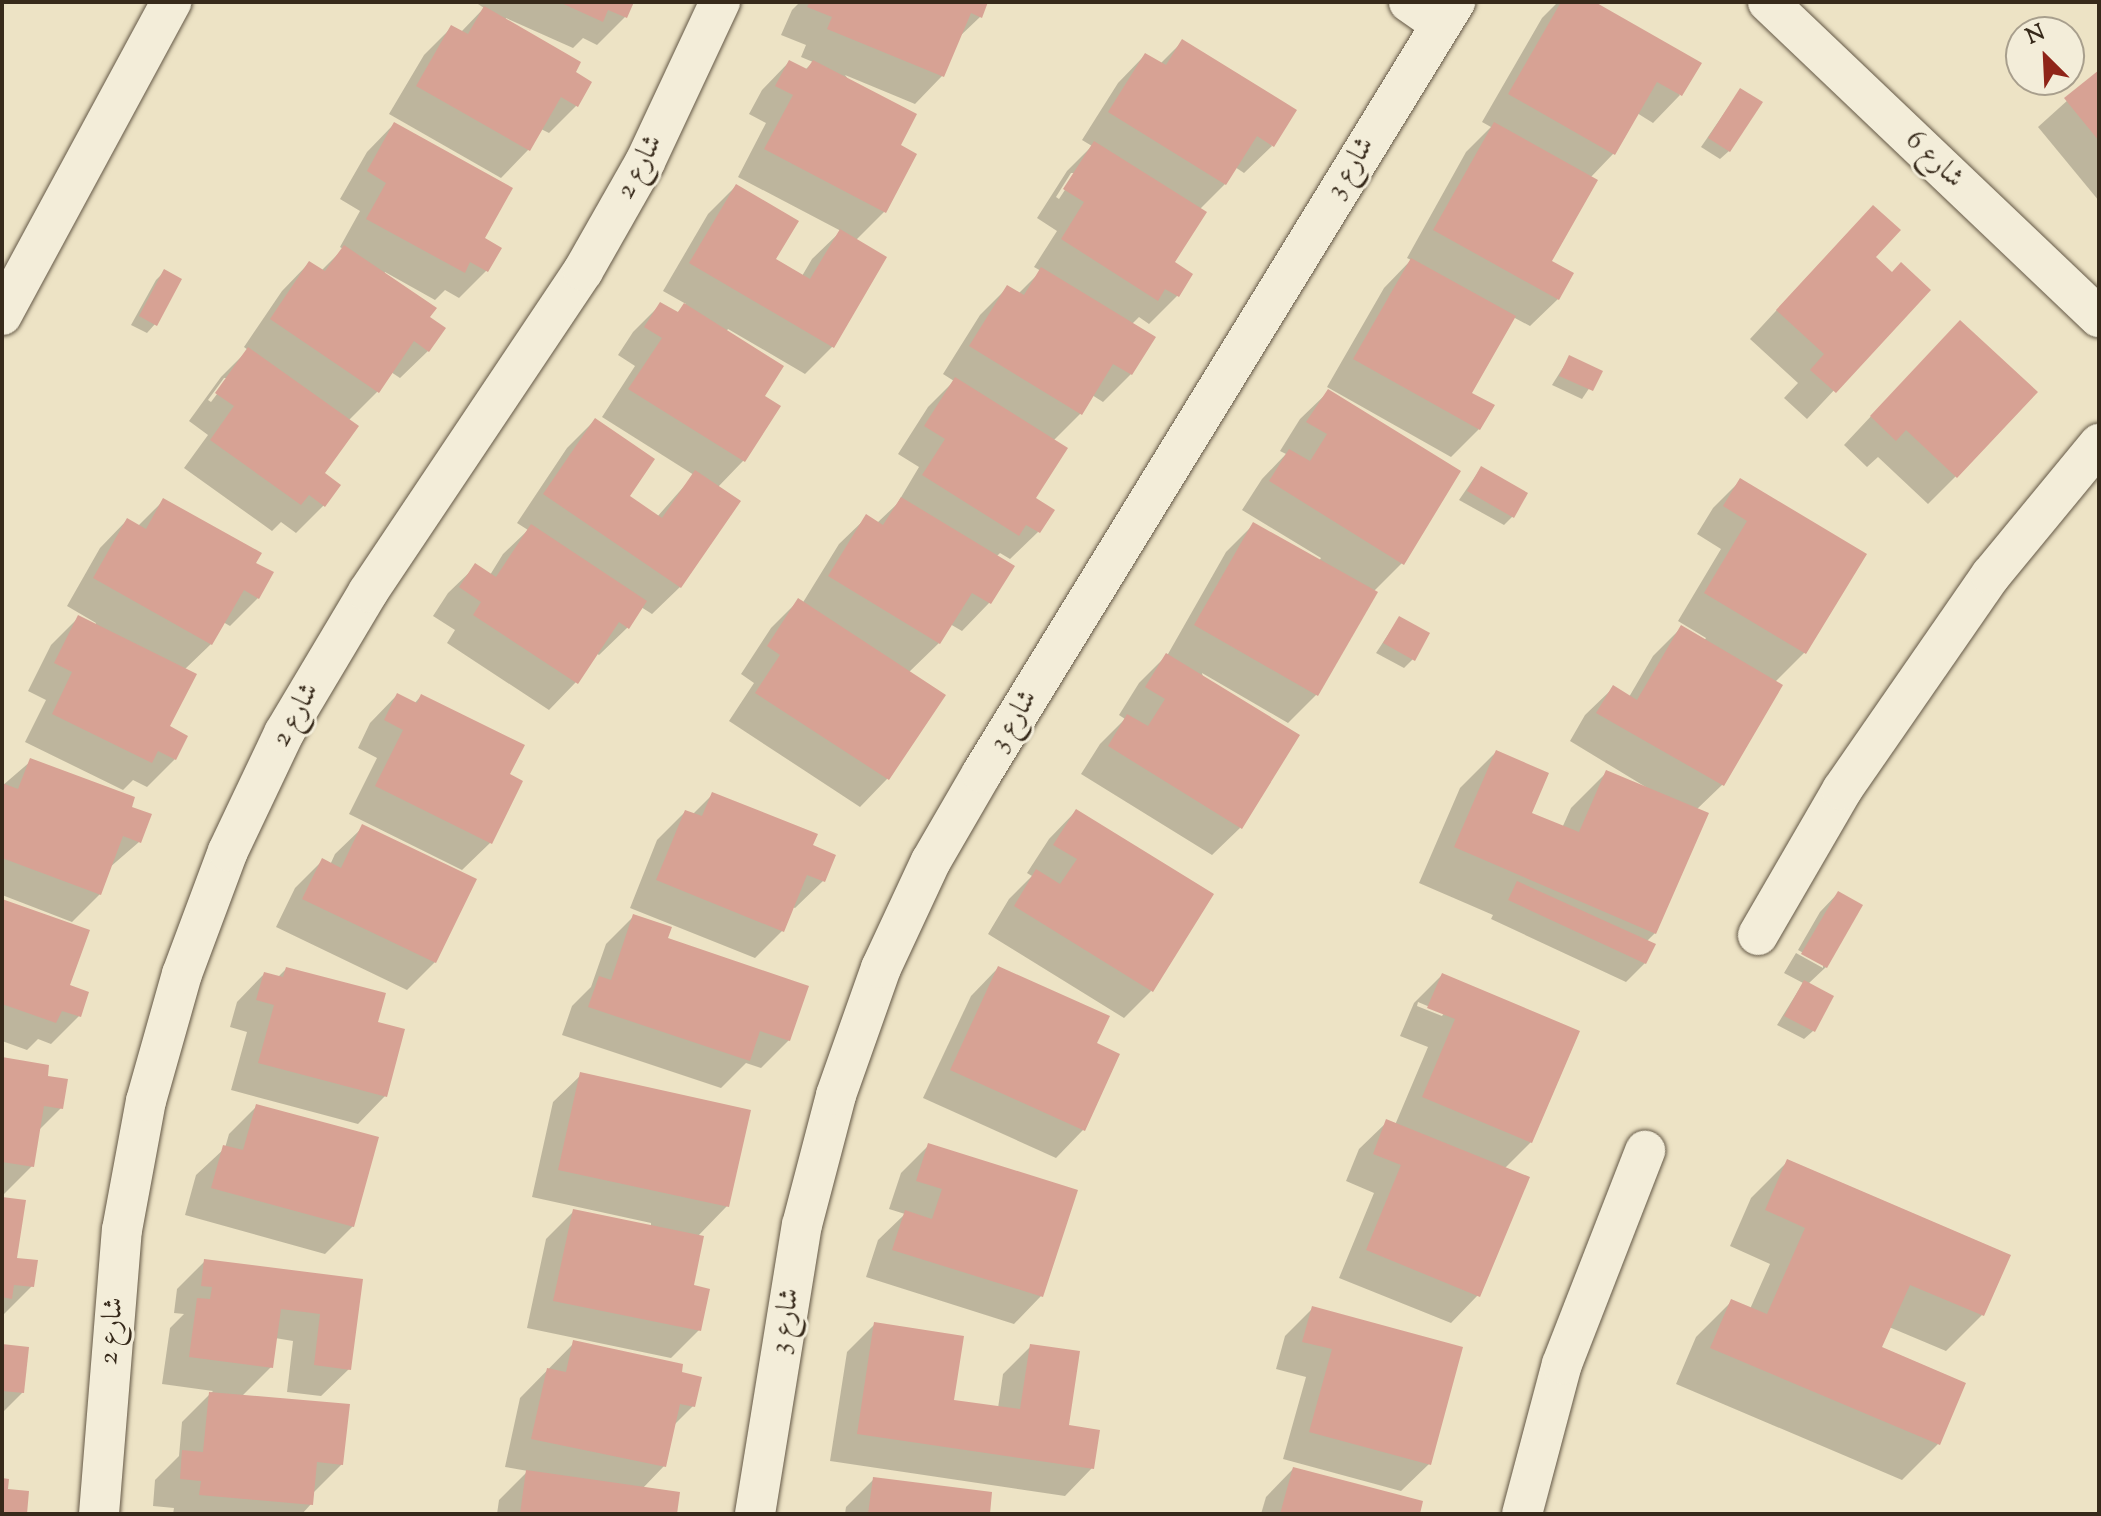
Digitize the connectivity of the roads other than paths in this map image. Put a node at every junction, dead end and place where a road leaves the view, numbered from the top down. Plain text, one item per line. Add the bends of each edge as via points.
1 (720, 2) edge
2 (1409, 2) edge
3 (1768, 2) edge
4 (170, 3) edge
5 (1448, 13) edge
6 (2, 315) edge
7 (2099, 317) edge
8 (2099, 444) edge
9 (1758, 935) dead end
10 (1645, 1151) dead end
11 (99, 1514) edge
12 (755, 1514) edge
13 (1522, 1514) edge

1 - 11 street, شارع 2 via 645,162 583,271 368,592 284,733 228,851 182,974 146,1101 122,1230
2 - 5 street
3 - 7 street, شارع 6
4 - 6 street
5 - 12 street, شارع 3 via 982,773 931,861 881,968 836,1095 802,1225
8 - 9 street via 1982,587 1842,790
10 - 13 street via 1562,1364

